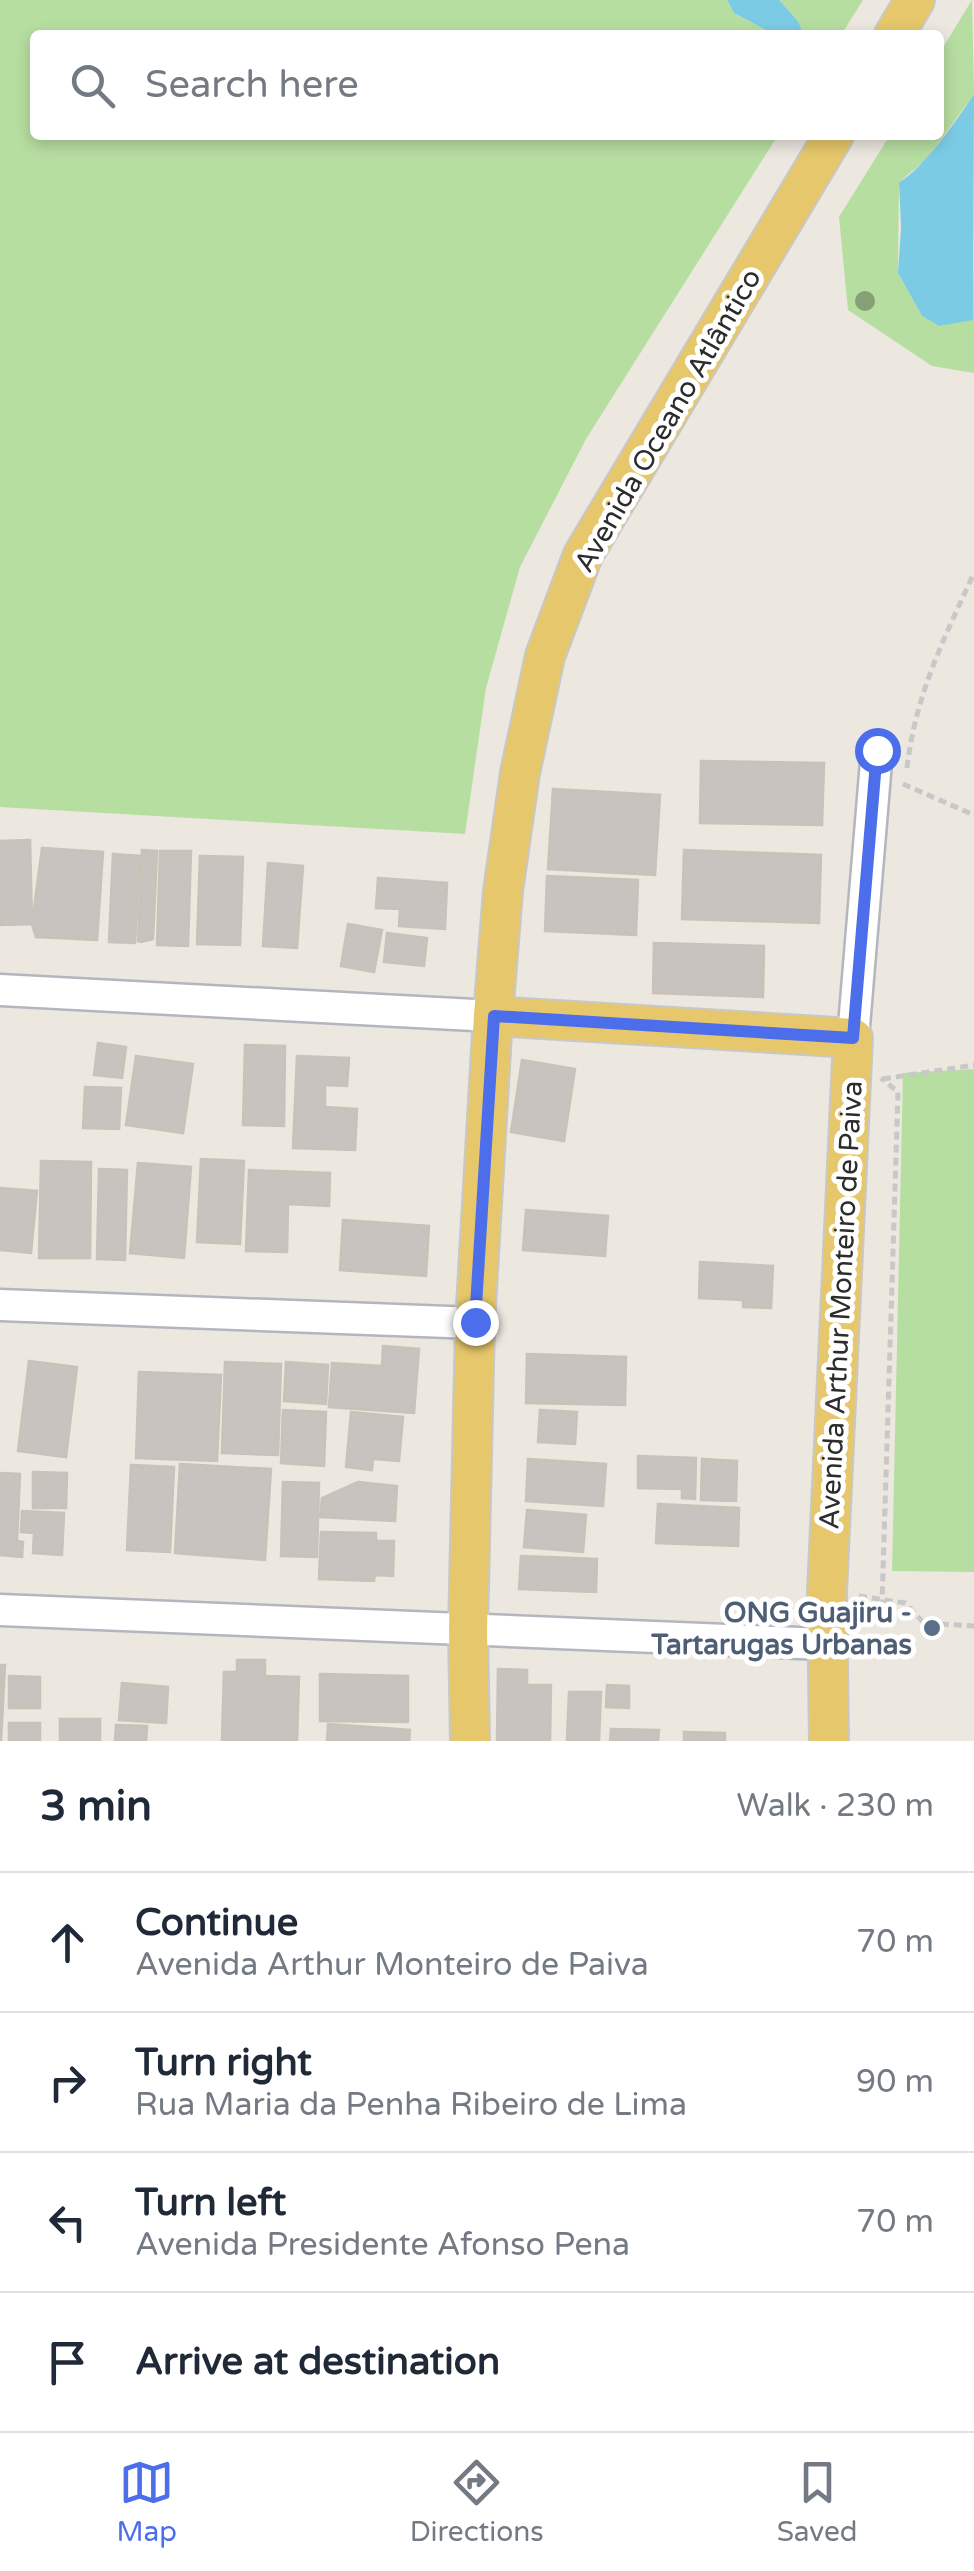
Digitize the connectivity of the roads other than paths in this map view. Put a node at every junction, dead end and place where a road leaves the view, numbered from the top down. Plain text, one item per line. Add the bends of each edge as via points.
1 (914, 0) edge
2 (897, 30) edge
3 (831, 140) edge
4 (890, 748) road end
5 (0, 990) edge
6 (494, 1016) junction
7 (853, 1038) junction
8 (0, 1305) edge
9 (475, 1322) junction
10 (0, 1610) edge
11 (468, 1630) junction
12 (841, 1636) junction
13 (470, 1741) edge
14 (829, 1741) edge

1 - 2 main road
3 - 6 main road, Avenida Oceano Atlântico via 583,555 545,656 520,773
4 - 7 street, Avenida Arthur Monteiro de Paiva via 893,784
5 - 6 street
6 - 7 main road
6 - 9 main road, Avenida Oceano Atlântico
7 - 12 main road, Avenida Arthur Monteiro de Paiva via 863,1079 827,1592
8 - 9 street
9 - 11 main road, Avenida Oceano Atlântico
10 - 11 street
11 - 12 street
11 - 13 main road, Avenida Oceano Atlântico
12 - 14 main road, Avenida Arthur Monteiro de Paiva

